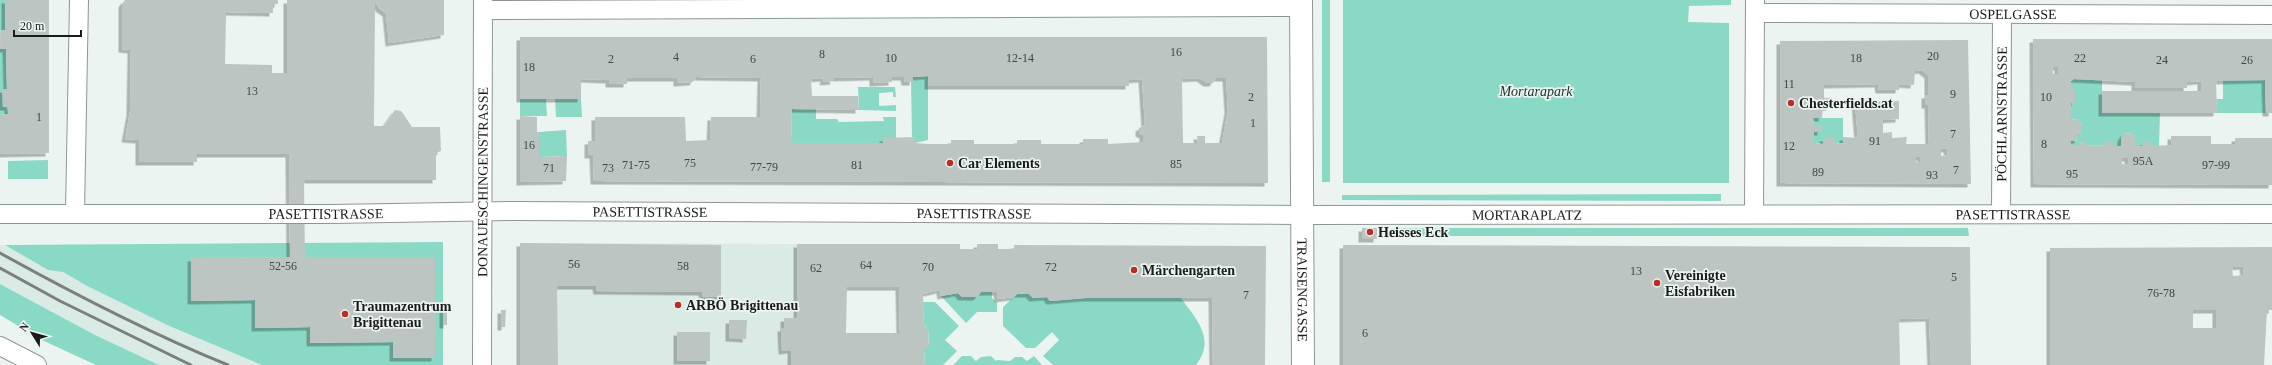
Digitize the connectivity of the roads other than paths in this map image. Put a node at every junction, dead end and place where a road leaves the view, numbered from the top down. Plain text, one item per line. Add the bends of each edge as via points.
1 (79, 0) edge
2 (1301, 3) edge
3 (483, 5) edge
4 (1755, 6) edge
5 (2002, 15) junction
6 (2272, 15) edge
7 (482, 211) junction
8 (75, 212) junction
9 (0, 214) edge
10 (1754, 214) junction
11 (2001, 214) junction
12 (2272, 214) edge
13 (1301, 215) junction
14 (0, 346) edge
15 (37, 365) edge
16 (482, 365) edge
17 (1304, 365) edge

1 - 8 street
2 - 3 street
2 - 13 street
3 - 7 street, DONAUESCHINGENSTRASSE
4 - 5 street, OSPELGASSE
4 - 10 street
5 - 6 street, OSPELGASSE
5 - 11 street, PÖCHLARNSTRASSE
7 - 8 street, PASETTISTRASSE via 332,214
7 - 13 street, PASETTISTRASSE
7 - 16 street, DONAUESCHINGENSTRASSE
8 - 9 street, PASETTISTRASSE
10 - 11 street, PASETTISTRASSE
10 - 13 street, MORTARAPLATZ
11 - 12 street, PASETTISTRASSE
13 - 17 street, TRAISENGASSE
14 - 15 street

